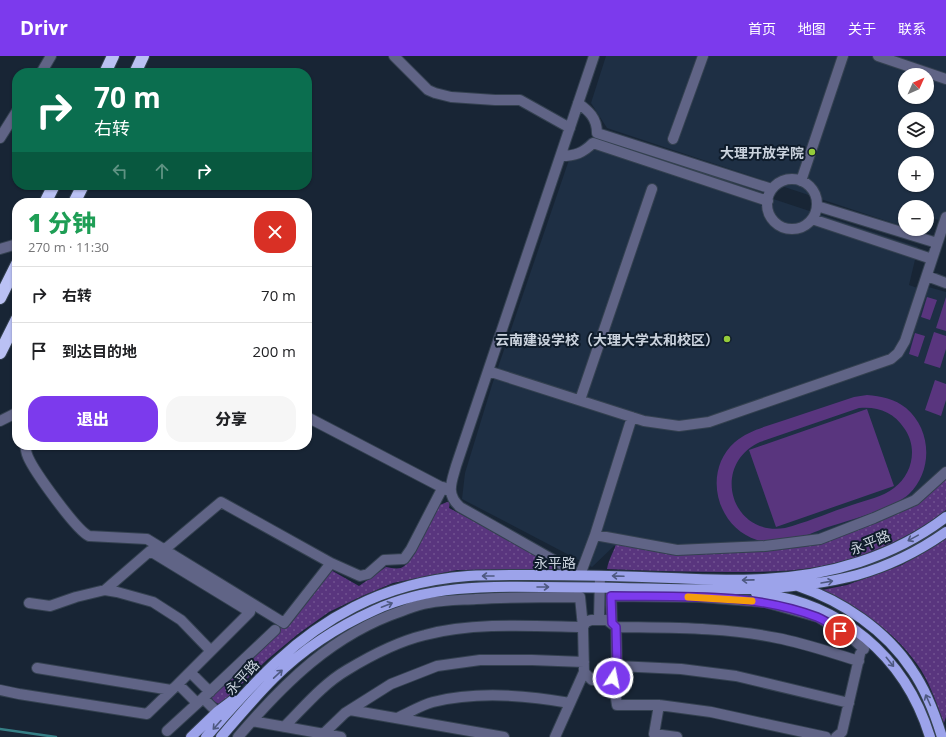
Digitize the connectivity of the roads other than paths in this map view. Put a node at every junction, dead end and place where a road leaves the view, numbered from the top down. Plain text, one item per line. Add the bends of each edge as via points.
1 (52, 56) edge
2 (113, 56) edge
3 (143, 56) edge
4 (394, 56) edge
5 (594, 56) edge
6 (703, 56) edge
7 (843, 56) edge
8 (878, 56) edge
9 (44, 68) edge
10 (107, 68) edge
11 (137, 68) edge
12 (946, 79) edge
13 (578, 103) junction
14 (12, 119) edge
15 (570, 128) junction
16 (0, 138) edge
17 (673, 139) dead end
18 (561, 156) junction
19 (801, 181) junction
20 (652, 189) dead end
21 (772, 189) junction
22 (768, 201) junction
23 (817, 206) junction
24 (812, 219) junction
25 (945, 224) edge
26 (937, 243) junction
27 (12, 245) edge
28 (0, 249) edge
29 (932, 259) junction
30 (12, 274) edge
31 (927, 276) junction
32 (946, 283) edge
33 (0, 298) edge
34 (12, 329) edge
35 (0, 353) edge
36 (488, 371) junction
37 (580, 400) junction
38 (12, 415) edge
39 (632, 417) junction
40 (312, 420) edge
41 (0, 421) edge
42 (26, 450) edge
43 (946, 472) edge
44 (446, 489) junction
45 (946, 517) edge
46 (946, 532) edge
47 (595, 535) junction
48 (164, 550) junction
49 (331, 563) junction
50 (580, 576) junction
51 (600, 576) junction
52 (765, 579) junction
53 (796, 586) junction
54 (599, 587) junction
55 (105, 590) junction
56 (732, 590) junction
57 (29, 603) dead end
58 (600, 620) junction
59 (614, 625) junction
60 (583, 627) junction
61 (275, 630) dead end
62 (867, 645) junction
63 (212, 651) junction
64 (859, 660) junction
65 (617, 666) junction
66 (584, 667) junction
67 (37, 668) dead end
68 (190, 672) junction
69 (613, 678) junction
70 (174, 687) junction
71 (0, 690) edge
72 (246, 692) junction
73 (204, 698) junction
74 (570, 703) junction
75 (849, 703) junction
76 (659, 705) junction
77 (350, 710) junction
78 (217, 712) junction
79 (397, 718) junction
80 (252, 721) junction
81 (284, 727) junction
82 (167, 731) dead end
83 (321, 735) edge
84 (191, 737) edge
85 (206, 737) edge
86 (221, 737) edge
87 (238, 737) edge
88 (341, 737) edge
89 (504, 737) edge
90 (555, 737) edge
91 (677, 737) edge
92 (826, 737) edge
93 (836, 737) edge
94 (930, 737) edge
95 (942, 737) edge

1 - 9 street
2 - 10 highway
3 - 11 highway
4 - 15 street via 428,90 435,93 459,97 520,100
5 - 13 street
6 - 17 street
7 - 19 street
8 - 12 street
13 - 15 street
13 - 21 street via 595,119 597,133
14 - 16 street
15 - 18 street
18 - 22 street via 578,154 589,148 593,142
18 - 36 street
19 - 21 street via 789,179
19 - 23 street via 808,184 814,192
20 - 37 street
21 - 22 street
22 - 24 street via 772,217 778,224 787,228 805,225
23 - 24 street
23 - 26 street
24 - 29 street
25 - 26 street
26 - 29 street
27 - 28 street
29 - 31 street
30 - 33 highway
31 - 32 street
31 - 39 street via 905,341 898,354 890,359 709,422 679,426
34 - 35 highway
36 - 37 street
36 - 44 street
37 - 39 street
38 - 41 street
39 - 47 street
40 - 44 street
42 - 48 street via 35,470 84,533 148,539
43 - 47 street via 915,500 820,539 765,546 677,550
44 - 49 street via 404,559 384,560 368,574 360,576
44 - 50 street via 460,507
45 -> 52 main road, 永平路 via 895,548 859,562 794,577
53 -> 46 main road, 永平路 via 833,581 882,566 921,549
47 - 50 street
48 - 49 street via 221,502
48 - 49 street via 284,623
50 - 51 main road, 永平路
50 -> 72 main road, 永平路 via 466,576 400,588 356,606 313,631 284,654
52 -> 51 main road, 永平路
51 - 54 street
52 - 53 main road
53 - 56 main road, 永平路
95 -> 53 main road via 920,682 891,644 854,613
54 - 56 main road, 永平路
54 - 58 street
86 -> 54 main road, 永平路 via 273,679 298,656 330,634 396,601 449,590 486,587
55 - 57 street via 50,606
55 - 63 street via 153,602 181,620
55 - 63 street via 150,551 250,612
56 - 62 main road via 764,593 811,605 856,630
58 - 59 street via 607,620
58 - 60 street via 586,622
59 - 62 street via 611,596 701,597 765,602 818,617
59 - 64 street via 742,632 778,638
59 - 65 street
60 - 66 street
60 - 80 street via 580,597 525,596 427,603 381,618 342,640 288,682
60 - 81 street via 496,626 451,629 424,635 382,651 347,670 317,693
61 - 73 street
62 - 64 street via 861,651
62 -> 94 main road via 885,657 905,682
63 - 68 street
64 - 75 street
65 - 69 street
65 - 75 street via 681,669 736,676
66 - 69 street via 592,680
66 - 74 street
66 - 77 street via 532,660 480,660 437,666 391,684
67 - 70 street
68 - 70 street
68 - 73 street
69 - 76 street via 617,705
70 - 71 street via 147,714
70 - 73 street
72 - 78 main road
72 -> 85 main road, 永平路
73 - 78 street
73 - 82 street
74 - 79 street via 544,698 467,696 432,702
74 - 90 street
75 - 93 street via 842,732
76 - 91 street via 654,734
76 - 92 street via 711,712
77 - 79 street
77 - 83 street
78 - 84 main road
79 - 89 street
80 - 81 street
80 - 87 street
81 - 83 street
83 - 88 street

